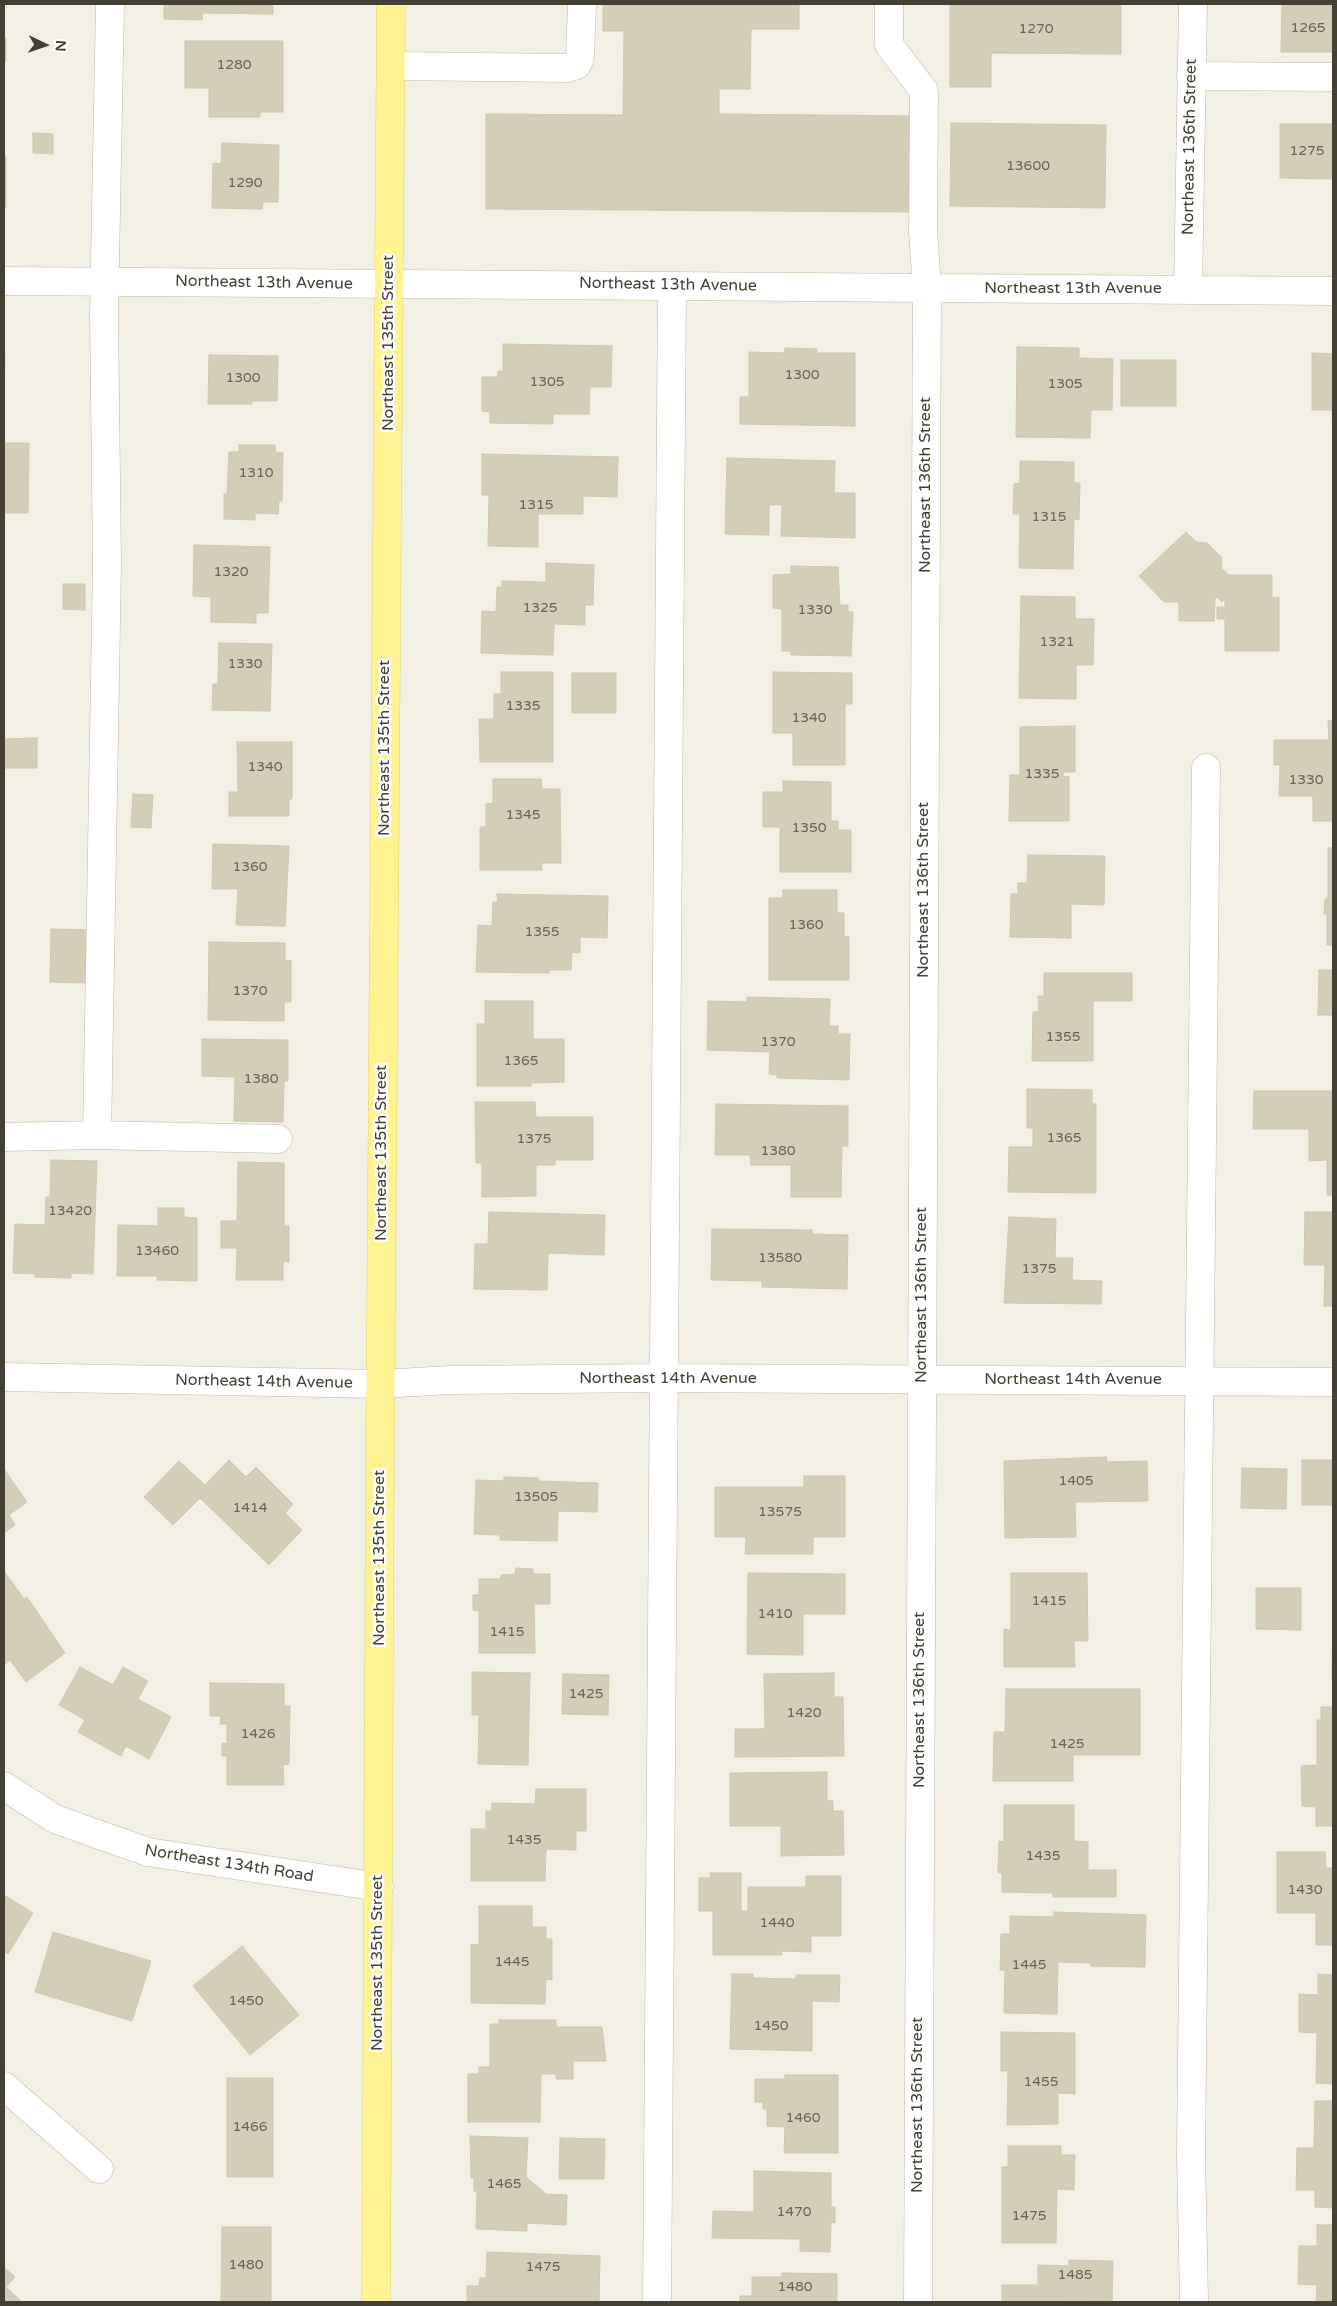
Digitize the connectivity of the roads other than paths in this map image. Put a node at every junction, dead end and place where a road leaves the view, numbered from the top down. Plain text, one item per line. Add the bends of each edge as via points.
1 (110, 4) edge
2 (391, 4) edge
3 (582, 4) edge
4 (889, 4) edge
5 (1193, 4) edge
6 (391, 66) junction
7 (1192, 76) junction
8 (1333, 77) edge
9 (4, 281) edge
10 (104, 282) junction
11 (389, 286) junction
12 (672, 286) junction
13 (928, 288) junction
14 (1188, 290) junction
15 (1333, 291) edge
16 (1206, 768) dead end
17 (97, 1135) junction
18 (4, 1137) edge
19 (278, 1139) dead end
20 (4, 1377) edge
21 (663, 1378) junction
22 (921, 1379) junction
23 (1199, 1381) junction
24 (1333, 1382) edge
25 (381, 1384) junction
26 (4, 1786) edge
27 (379, 1888) junction
28 (4, 2086) edge
29 (99, 2169) dead end
30 (376, 2302) edge
31 (656, 2302) edge
32 (918, 2302) edge
33 (1194, 2302) edge

1 - 10 street
2 - 6 main road, Northeast 135th Street
3 - 6 street via 580,58 577,65 568,68
4 - 13 street, Northeast 136th Street via 889,45 924,91 923,231
5 - 7 street, Northeast 136th Street
6 - 11 main road, Northeast 135th Street
7 - 8 street
7 - 14 street, Northeast 136th Street
9 - 10 street, Northeast 13th Avenue
10 - 11 street, Northeast 13th Avenue
10 - 17 street via 107,564
11 - 12 street, Northeast 13th Avenue via 466,283
11 - 25 main road, Northeast 135th Street
12 - 13 street, Northeast 13th Avenue
12 - 21 street
13 - 14 street, Northeast 13th Avenue
13 - 22 street, Northeast 136th Street
14 - 15 street, Northeast 13th Avenue
16 - 23 street
17 - 18 street
17 - 19 street
20 - 25 street, Northeast 14th Avenue
21 - 22 street, Northeast 14th Avenue
21 - 25 street, Northeast 14th Avenue via 450,1380
21 - 31 street
22 - 23 street, Northeast 14th Avenue
22 - 32 street, Northeast 136th Street
23 - 24 street, Northeast 14th Avenue
23 - 33 street via 1191,2154
25 - 27 main road, Northeast 135th Street
26 - 27 street, Northeast 134th Road via 56,1819 148,1852
27 - 30 main road, Northeast 135th Street
28 - 29 street

